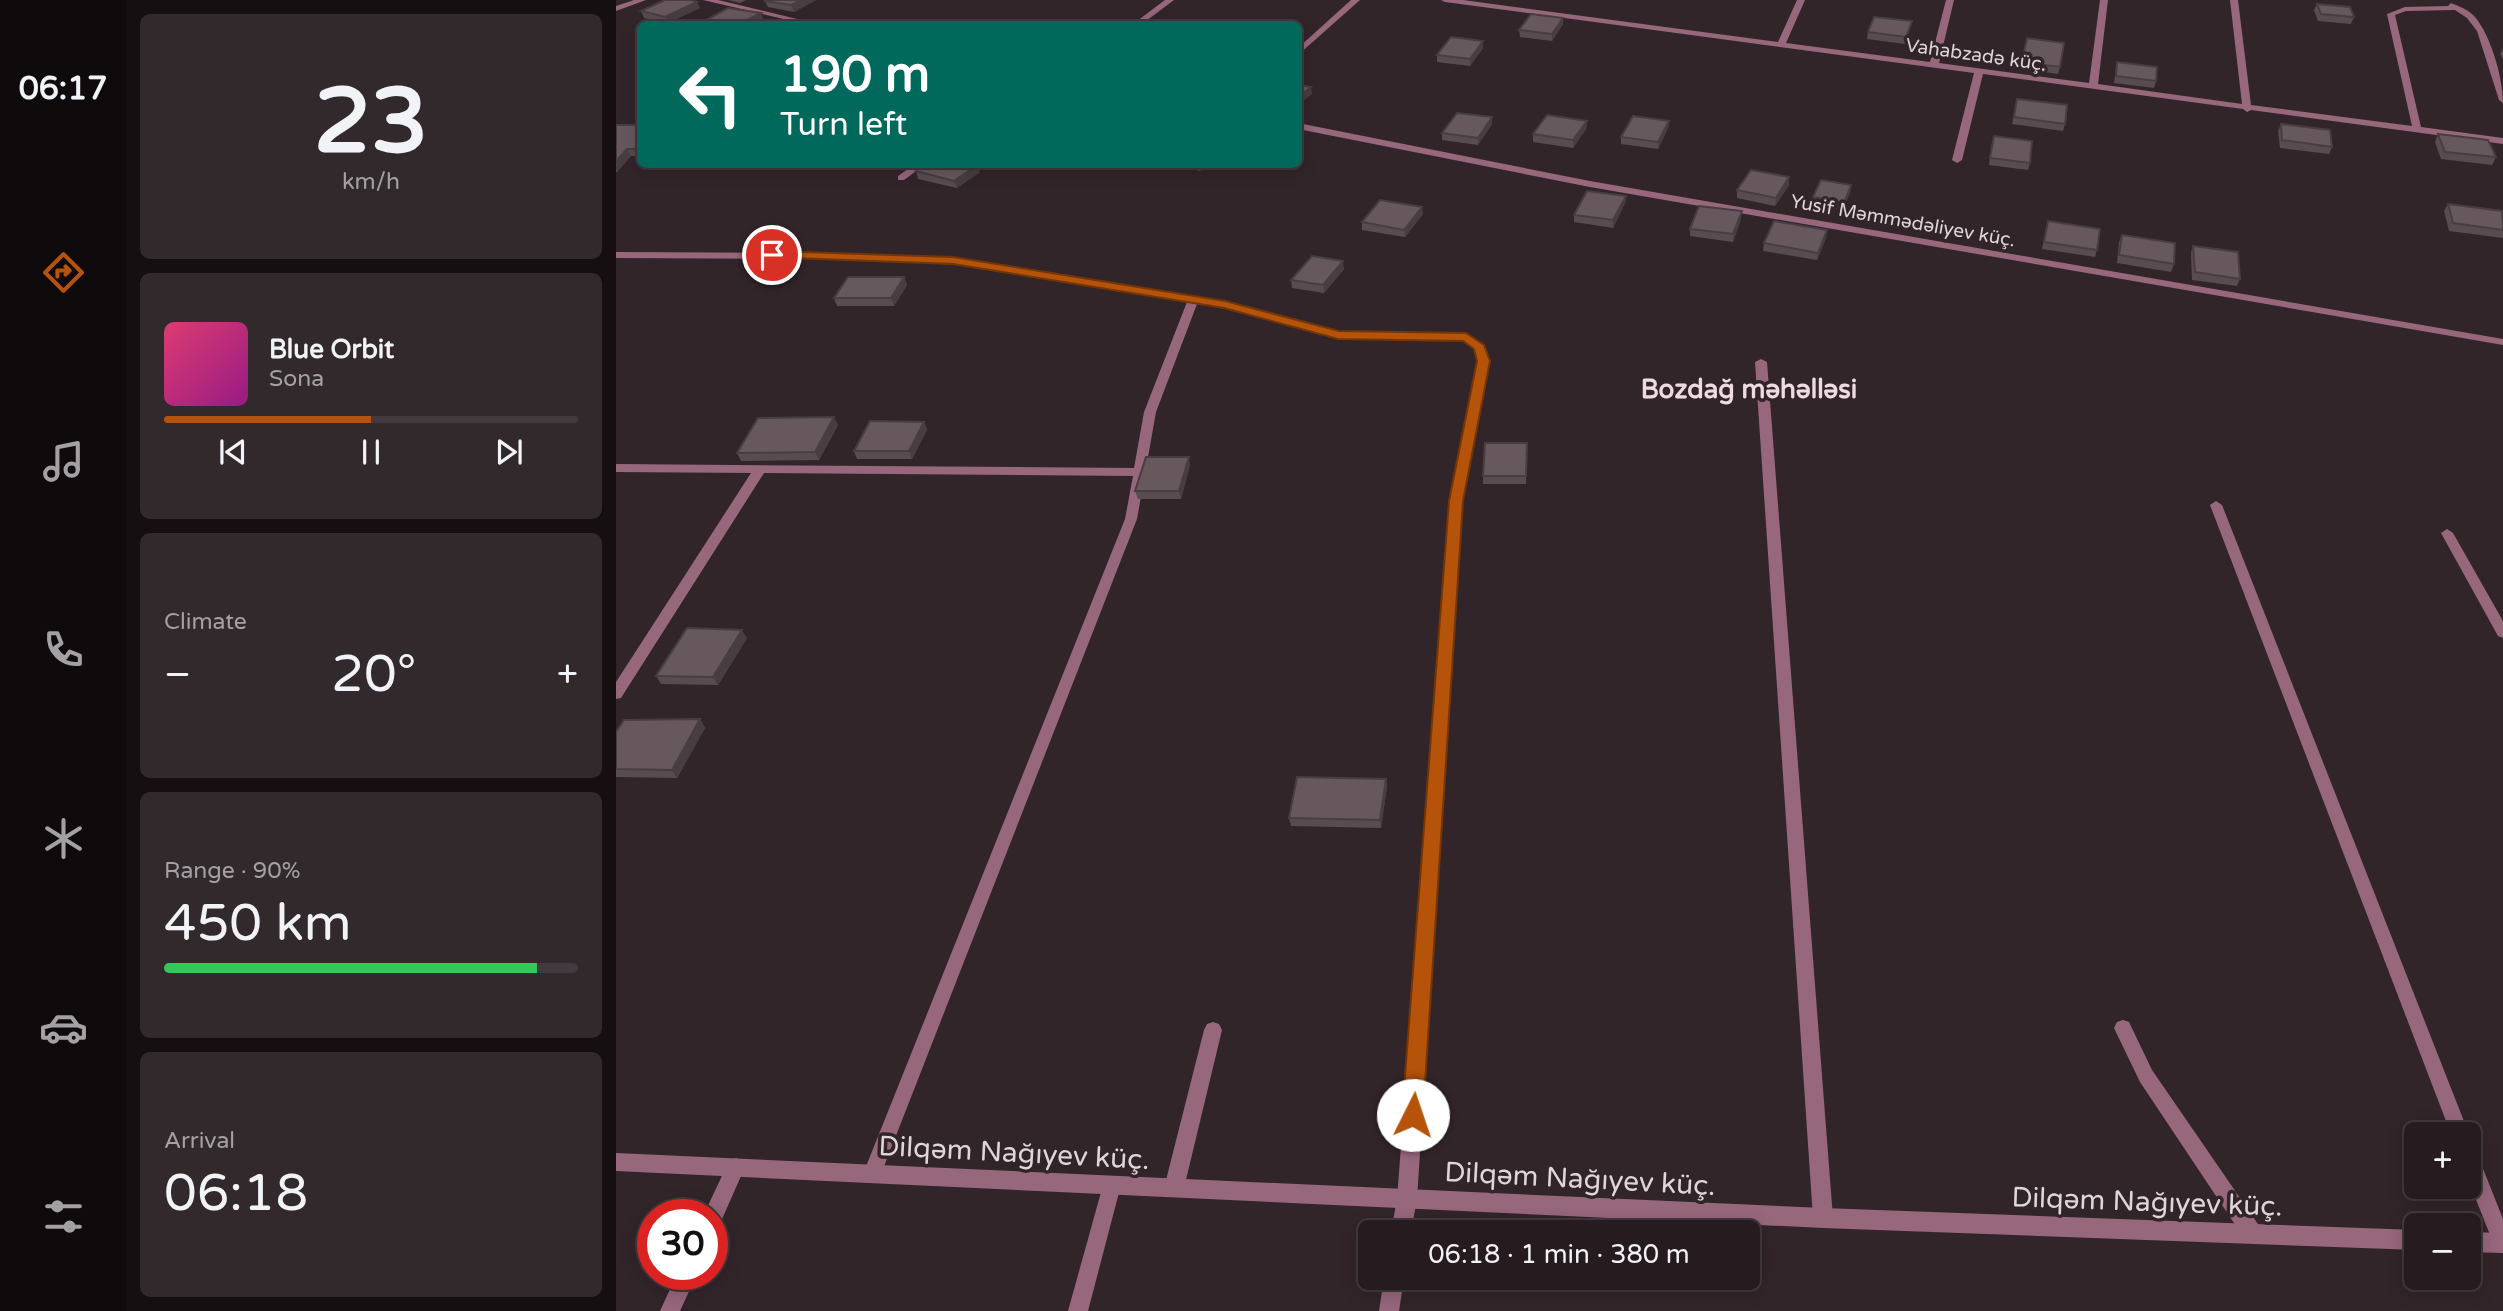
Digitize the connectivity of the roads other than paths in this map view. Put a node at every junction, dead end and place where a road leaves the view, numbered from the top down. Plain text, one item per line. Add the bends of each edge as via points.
1 (642, 0) edge
2 (707, 0) edge
3 (1170, 0) edge
4 (1356, 0) edge
5 (1445, 0) edge
6 (1801, 0) edge
7 (1950, 0) edge
8 (2104, 0) edge
9 (2234, 0) edge
10 (2440, 0) edge
11 (1495, 3) edge
12 (2458, 8) junction
13 (616, 9) edge
14 (801, 21) edge
15 (1141, 21) edge
16 (1781, 45) junction
17 (1302, 49) edge
18 (1934, 65) junction
19 (1979, 72) junction
20 (2093, 87) junction
21 (2503, 100) edge
22 (2247, 109) junction
23 (1302, 127) edge
24 (2417, 131) junction
25 (2503, 141) edge
26 (1957, 160) dead end
27 (916, 168) edge
28 (901, 178) dead end
29 (616, 255) edge
30 (1193, 299) junction
31 (2503, 342) edge
32 (1761, 362) dead end
33 (616, 468) edge
34 (760, 469) junction
35 (1140, 472) junction
36 (2216, 505) dead end
37 (2446, 533) dead end
38 (2503, 634) edge
39 (616, 694) edge
40 (2123, 1028) dead end
41 (1213, 1030) dead end
42 (2455, 1122) edge
43 (616, 1162) edge
44 (736, 1167) junction
45 (872, 1174) junction
46 (1112, 1185) junction
47 (2481, 1187) edge
48 (1174, 1188) junction
49 (721, 1199) edge
50 (1407, 1199) junction
51 (1823, 1218) junction
52 (1403, 1220) edge
53 (2253, 1234) junction
54 (2404, 1240) edge
55 (2481, 1242) edge
56 (2503, 1243) edge
57 (680, 1290) edge
58 (1392, 1290) edge
59 (670, 1311) edge
60 (1078, 1311) edge
61 (1389, 1311) edge

1 - 13 street
2 - 14 street
3 - 15 street
4 - 17 street
5 - 11 street, Vahabzadə küç.
6 - 16 street
7 - 18 street
8 - 20 street
9 - 22 street
10 - 12 street
11 - 16 street, Vahabzadə küç.
12 - 21 street via 2481,31
12 - 24 street via 2404,9 2391,15
16 - 18 street, Vahabzadə küç.
18 - 19 street, Vahabzadə küç.
19 - 20 street, Vahabzadə küç.
19 - 26 street
20 - 22 street, Vahabzadə küç.
22 - 24 street, Vahabzadə küç.
23 - 31 street, Yusif Məmmədəliyev küç. via 1590,184
24 - 25 street, Vahabzadə küç.
27 - 28 street
29 - 30 street via 953,261
30 - 35 street via 1150,412
30 - 50 street via 1338,335 1466,337 1480,348 1483,361 1456,501
32 - 51 street
33 - 34 street
34 - 35 street
34 - 39 street
35 - 45 street via 1131,519
36 - 42 street
37 - 38 street
40 - 53 street via 2146,1076
41 - 48 street
43 - 44 street, Dilqəm Nağıyev küç.
44 - 45 street, Dilqəm Nağıyev küç.
44 - 49 street
45 - 46 street, Dilqəm Nağıyev küç.
46 - 48 street, Dilqəm Nağıyev küç.
46 - 60 street
47 - 56 street
48 - 50 street, Dilqəm Nağıyev küç.
50 - 51 street, Dilqəm Nağıyev küç.
50 - 52 street
51 - 53 street, Dilqəm Nağıyev küç.
53 - 54 street, Dilqəm Nağıyev küç.
55 - 56 street
57 - 59 street
58 - 61 street

